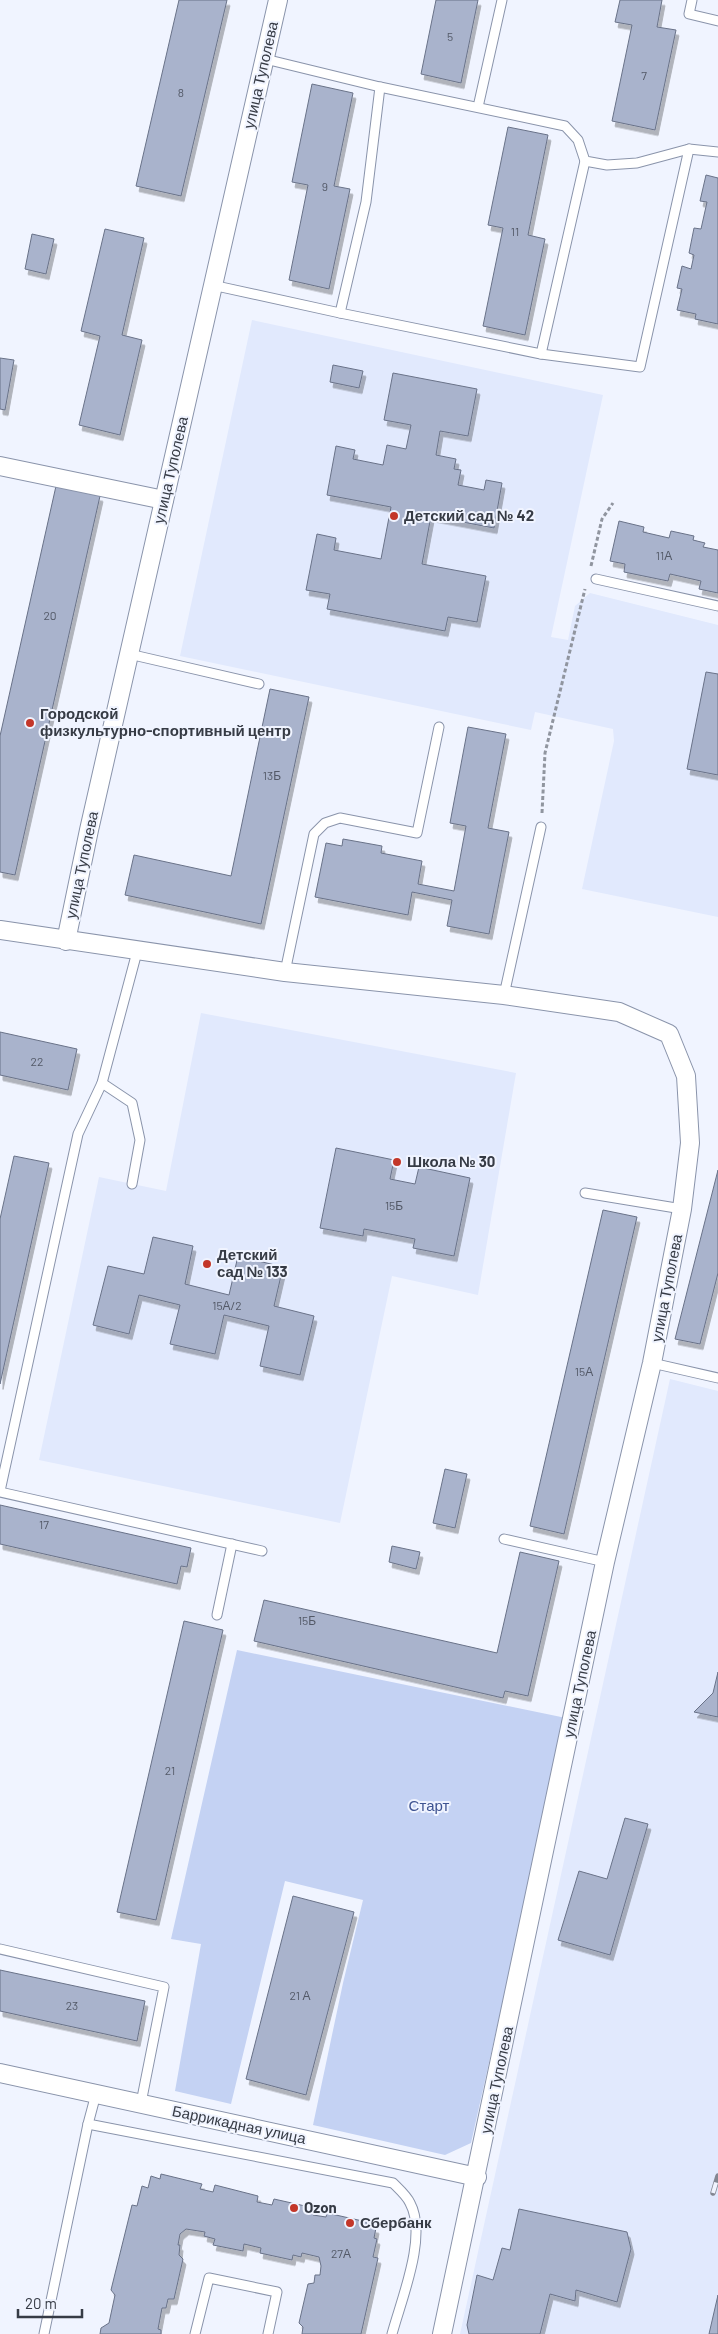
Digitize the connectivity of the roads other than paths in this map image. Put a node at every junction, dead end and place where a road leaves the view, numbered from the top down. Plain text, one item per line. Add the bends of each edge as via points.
1 (278, 0) edge
2 (502, 0) edge
3 (692, 0) edge
4 (718, 21) edge
5 (265, 59) junction
6 (380, 87) junction
7 (478, 107) junction
8 (689, 149) junction
9 (718, 152) edge
10 (585, 161) junction
11 (212, 284) junction
12 (340, 313) junction
13 (541, 354) junction
14 (0, 466) edge
15 (164, 500) junction
16 (592, 577) road end
17 (718, 606) edge
18 (129, 654) junction
19 (259, 684) dead end
20 (439, 727) dead end
21 (541, 827) road end
22 (0, 930) edge
23 (66, 941) junction
24 (137, 952) junction
25 (285, 972) junction
26 (504, 996) junction
27 (102, 1082) junction
28 (132, 1184) dead end
29 (585, 1193) dead end
30 (682, 1209) junction
31 (652, 1363) junction
32 (718, 1378) edge
33 (0, 1492) edge
34 (504, 1539) dead end
35 (232, 1544) junction
36 (262, 1551) dead end
37 (605, 1562) junction
38 (217, 1615) dead end
39 (0, 1949) edge
40 (0, 2073) edge
41 (96, 2094) junction
42 (141, 2104) junction
43 (88, 2124) junction
44 (477, 2177) junction
45 (44, 2334) edge
46 (195, 2334) edge
47 (268, 2334) edge
48 (392, 2334) edge
49 (442, 2334) edge

1 - 5 street, улица Туполева
2 - 7 lane
3 - 4 lane via 689,14
5 - 6 lane
5 - 11 street, улица Туполева
6 - 7 lane
6 - 12 lane via 366,202
7 - 10 lane via 565,126 578,140
8 - 9 lane
8 - 10 lane via 637,163 607,165
8 - 13 lane via 640,366
10 - 13 lane
11 - 12 lane
11 - 15 street, улица Туполева
12 - 13 lane
14 - 15 street
15 - 18 street, улица Туполева
16 - 17 lane
18 - 19 lane
18 - 23 street, улица Туполева
20 - 25 lane via 417,833 340,818 325,823 314,834
21 - 26 lane
22 - 23 street
23 - 24 street
24 - 25 street
24 - 27 lane
25 - 26 street
26 - 30 street, улица Туполева via 619,1012 669,1034 686,1076 690,1143
27 - 28 lane via 132,1102 140,1140
27 - 33 lane via 78,1134
29 - 30 lane
30 - 31 street, улица Туполева
31 - 32 lane
31 - 37 street, улица Туполева
33 - 35 lane
34 - 37 lane
35 - 36 lane
35 - 38 lane
37 - 44 street, улица Туполева
39 - 42 lane via 164,1987
40 - 41 street, Баррикадная улица
41 - 42 street, Баррикадная улица
41 - 43 lane
42 - 44 street, Баррикадная улица
43 - 45 lane
43 - 48 lane via 393,2183 410,2203 417,2227 413,2256
44 - 49 street, улица Туполева
46 - 47 lane via 209,2278 277,2292

